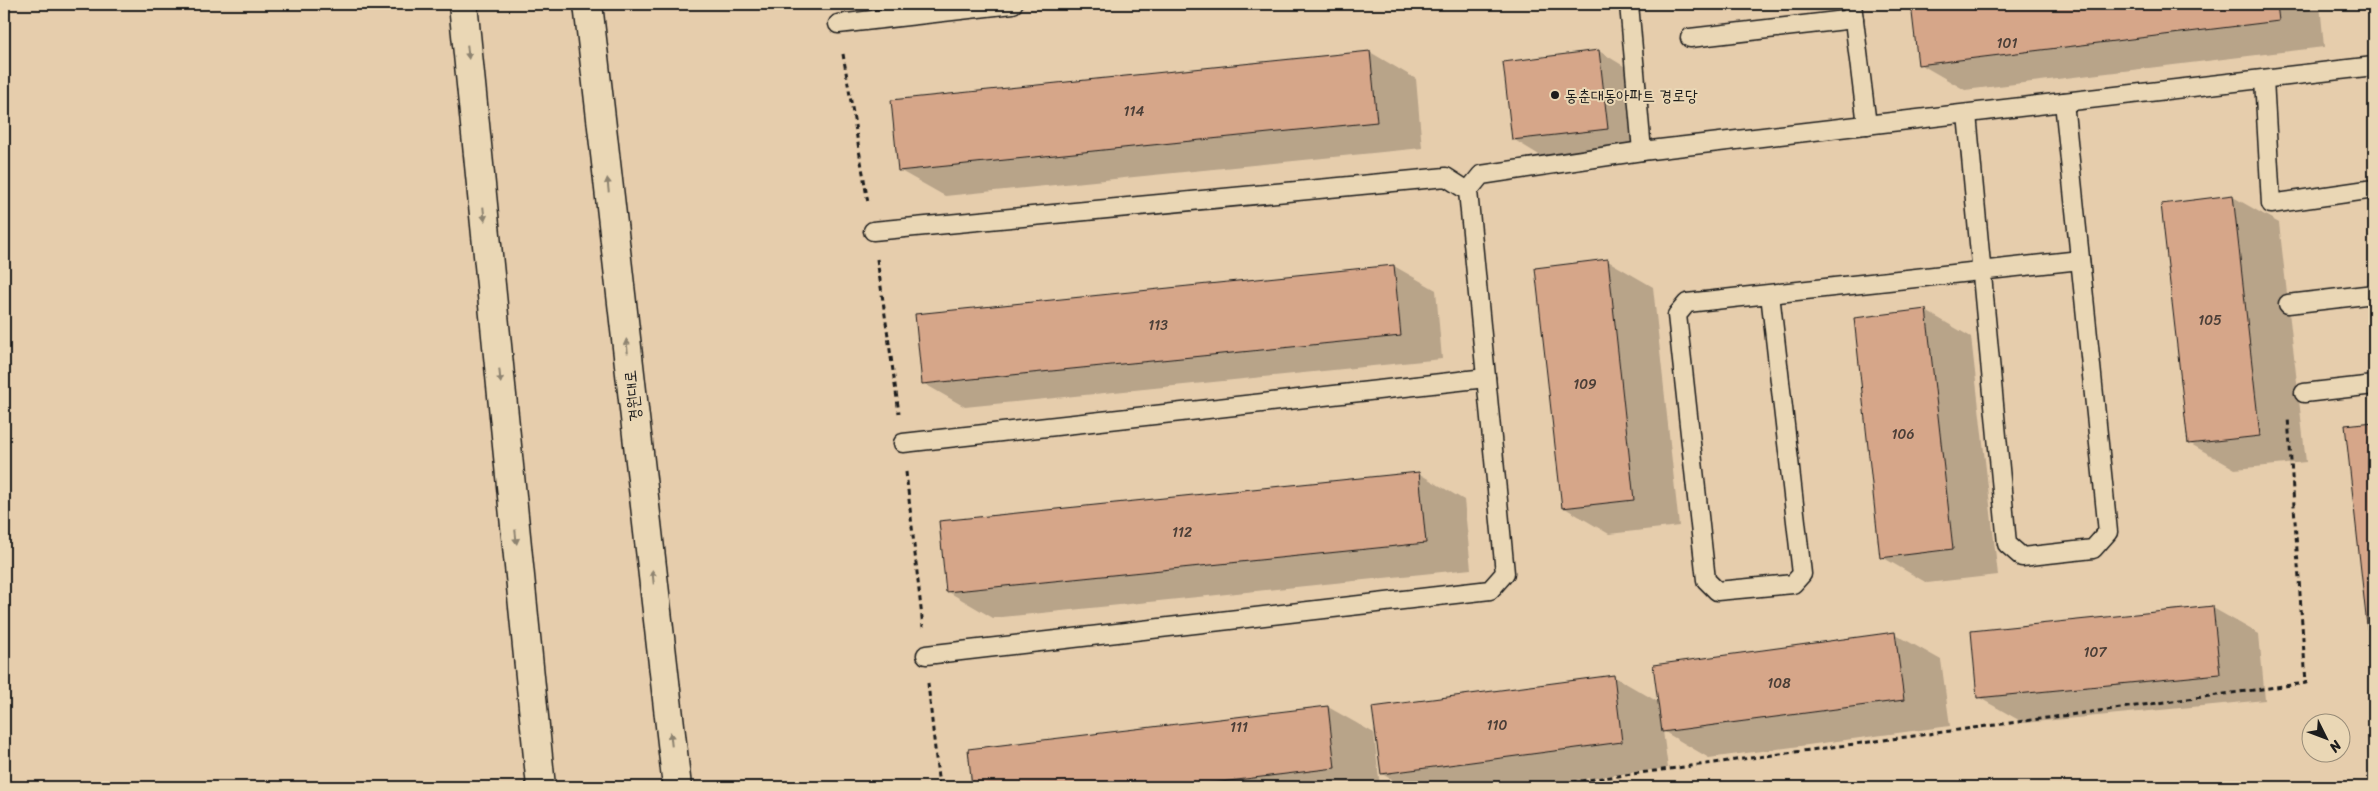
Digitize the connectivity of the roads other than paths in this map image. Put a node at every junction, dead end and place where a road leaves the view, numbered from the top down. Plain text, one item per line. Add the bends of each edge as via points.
1 (463, 4) edge
2 (588, 4) edge
3 (1012, 4) edge
4 (1629, 4) edge
5 (1853, 11) edge
6 (838, 24) road end
7 (1690, 38) dead end
8 (2374, 66) edge
9 (2264, 79) junction
10 (2064, 102) junction
11 (1967, 114) junction
12 (1866, 125) junction
13 (1642, 151) junction
14 (2374, 189) edge
15 (1468, 191) junction
16 (873, 231) road end
17 (2080, 260) junction
18 (1982, 269) junction
19 (1770, 294) junction
20 (2374, 294) edge
21 (2288, 304) dead end
22 (1486, 378) junction
23 (2374, 385) edge
24 (2304, 393) road end
25 (903, 443) road end
26 (926, 655) road end
27 (542, 787) edge
28 (677, 787) edge

1 -> 27 main road
28 -> 2 main road, 경원대로
3 - 6 lane
4 - 13 lane
5 - 7 lane
5 - 12 lane
8 - 9 lane
9 - 10 lane
9 - 14 lane via 2271,204
10 - 11 lane
10 - 17 lane
11 - 12 lane
11 - 18 lane
12 - 13 lane
13 - 15 lane via 1481,176
15 - 16 lane via 1446,177
15 - 22 lane
17 - 18 lane
17 - 18 lane via 2108,532 2093,549 2022,557 2007,544
18 - 19 lane
19 - 19 lane via 1687,303 1676,315 1706,580 1717,591 1793,584 1802,574
20 - 21 lane
22 - 25 lane
22 - 26 lane via 1505,573 1490,590
23 - 24 lane

